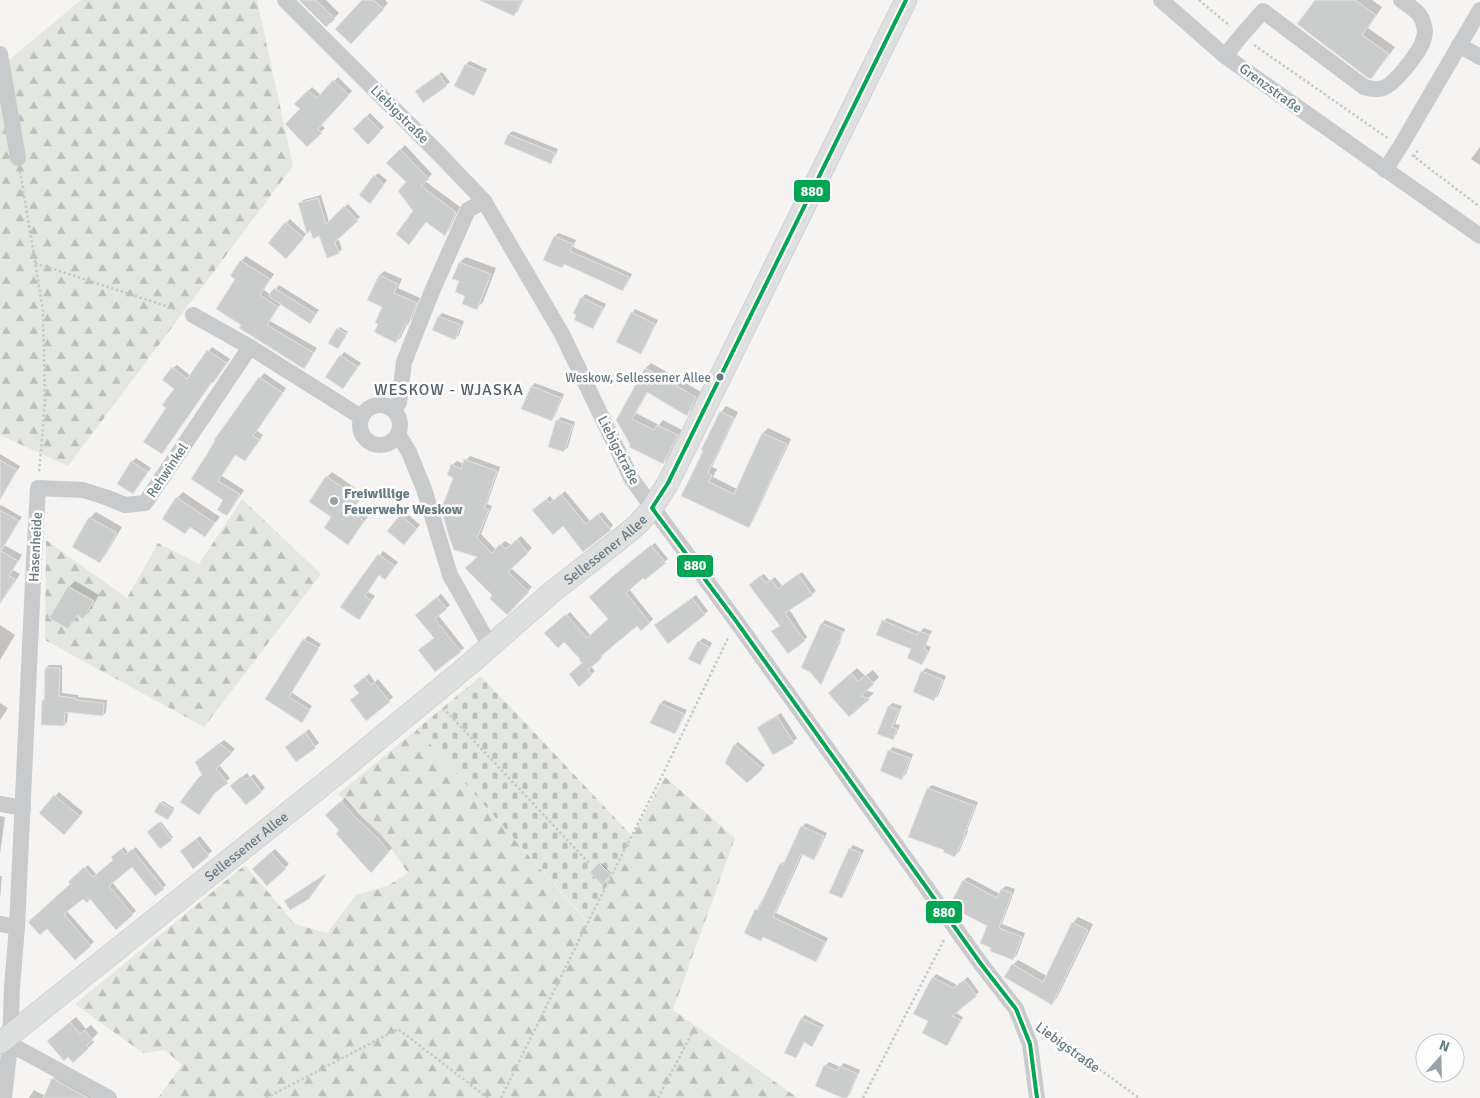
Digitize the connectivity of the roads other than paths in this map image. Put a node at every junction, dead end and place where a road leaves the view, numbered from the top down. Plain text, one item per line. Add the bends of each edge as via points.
1 (285, 0) edge
2 (906, 0) edge
3 (1161, 0) edge
4 (1401, 0) edge
5 (1480, 10) edge
6 (1459, 45) junction
7 (0, 54) edge
8 (1225, 56) junction
9 (1480, 57) edge
10 (18, 158) road end
11 (1385, 170) junction
12 (484, 201) junction
13 (1480, 236) edge
14 (193, 315) road end
15 (250, 347) junction
16 (391, 408) junction
17 (361, 417) junction
18 (398, 434) junction
19 (38, 488) joint
20 (652, 508) junction
21 (490, 646) junction
22 (0, 804) edge
23 (23, 808) junction
24 (0, 924) edge
25 (18, 927) junction
26 (7, 1040) edge
27 (4, 1098) edge
28 (109, 1098) edge
29 (1037, 1098) edge

1 - 12 street, Liebigstraße
2 - 20 main road, Sellessener Allee via 668,483
3 - 8 street, Grenzstraße
4 - 8 street via 1419,14 1424,24 1424,37 1401,75 1385,88 1373,90 1364,87 1263,11
5 - 6 street
6 - 9 street
6 - 11 street
7 - 10 street
8 - 11 street, Grenzstraße
11 - 13 street, Grenzstraße
12 - 16 street via 468,210 404,362 400,403
12 - 20 street, Liebigstraße via 562,334 631,478
14 - 15 street
15 - 17 street
15 - 19 street, Rehwinkel via 145,503 125,505 82,490
16 - 17 street via 371,407
16 - 18 street via 400,423
17 - 18 street via 360,431 374,445 388,444
18 - 21 street via 424,488 450,575
19 - 23 street, Hasenheide
20 - 21 main road, Sellessener Allee via 638,524
20 - 29 street, Liebigstraße via 1016,1009 1030,1044
21 - 26 main road, Sellessener Allee
22 - 23 street
23 - 25 street, Hasenheide
24 - 25 street
25 - 26 street, Hasenheide
26 - 27 street, Hasenheide
26 - 28 street

